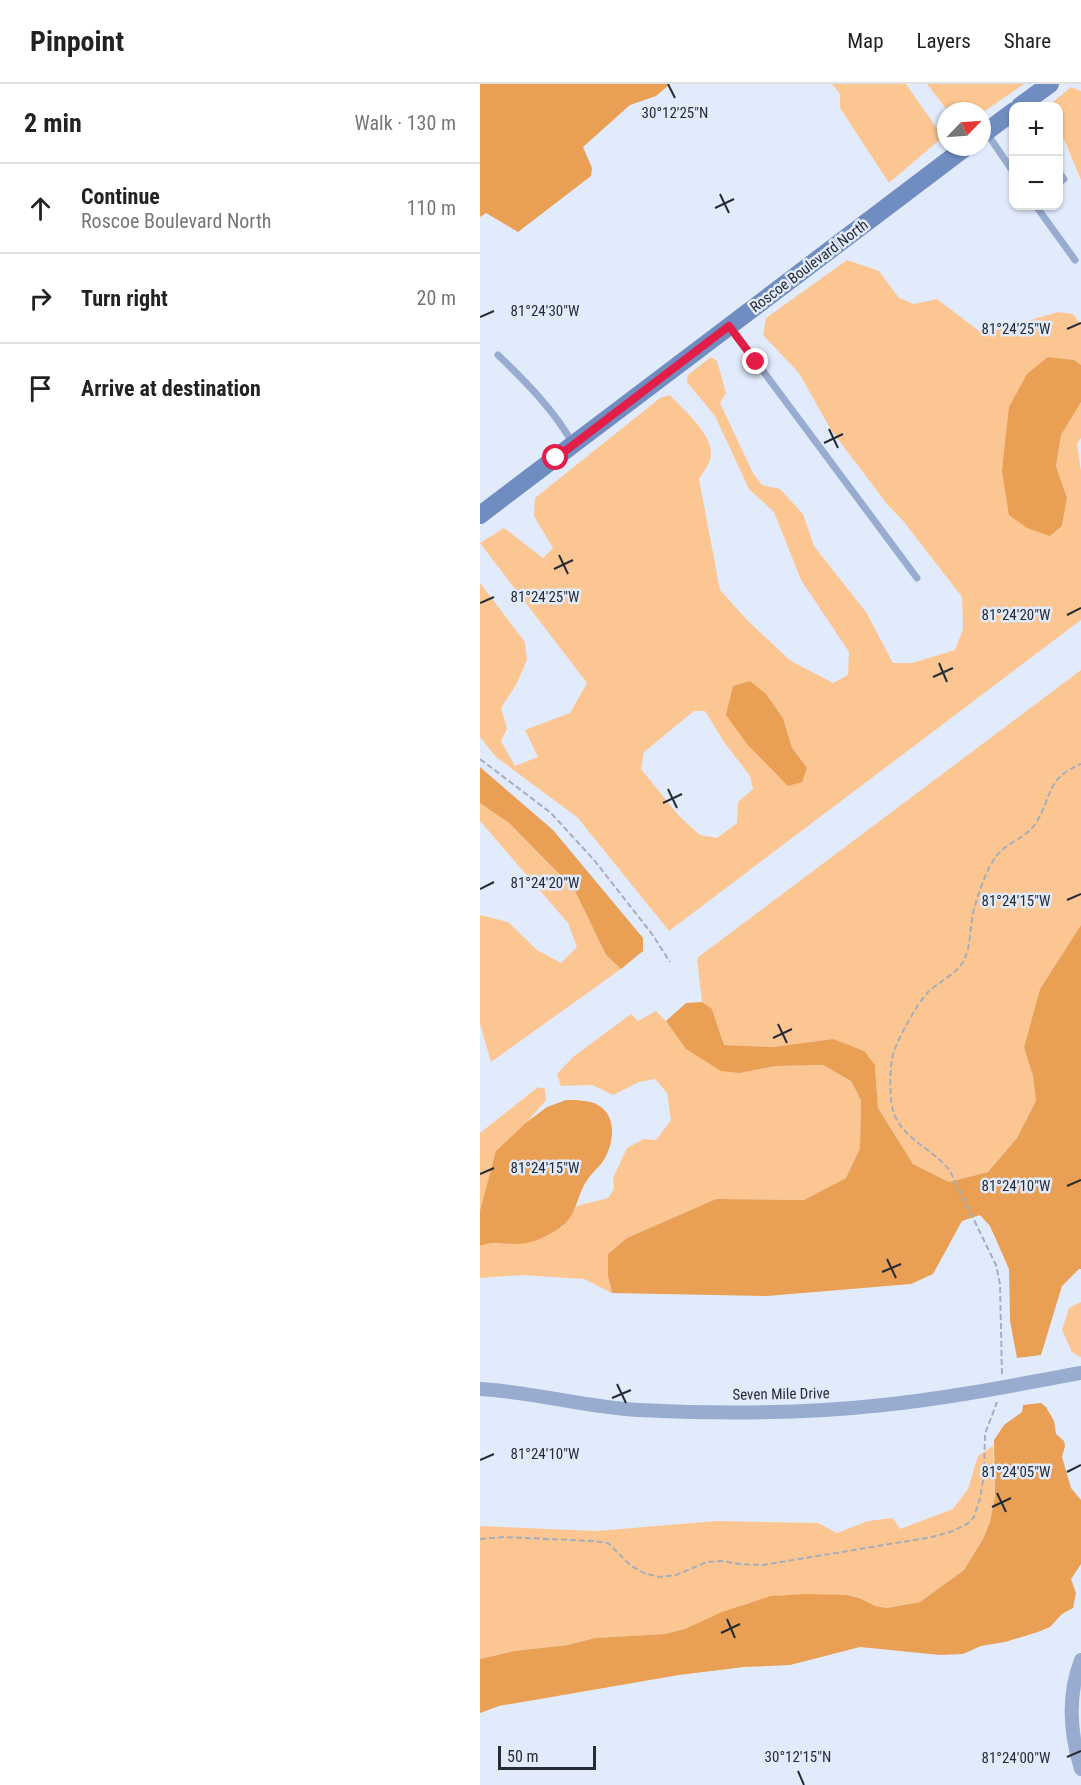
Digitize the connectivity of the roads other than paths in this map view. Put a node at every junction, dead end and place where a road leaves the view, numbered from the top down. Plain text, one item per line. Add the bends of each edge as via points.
1 (1050, 84) edge
2 (1025, 102) edge
3 (1009, 115) edge
4 (991, 129) edge
5 (991, 141) edge
6 (954, 156) edge
7 (1009, 160) edge
8 (1039, 210) edge
9 (1075, 260) dead end
10 (729, 326) junction
11 (498, 355) dead end
12 (573, 444) junction
13 (480, 515) edge
14 (917, 578) dead end
15 (1081, 1373) edge
16 (480, 1389) edge
17 (1081, 1660) edge
18 (1081, 1769) edge

1 - 2 street
3 - 4 street
5 - 7 lane
6 - 10 street, Roscoe Boulevard North
8 - 9 lane
10 - 12 street, Roscoe Boulevard North
10 - 14 lane
11 - 12 lane via 528,384
12 - 13 street, Roscoe Boulevard North
15 - 16 street, Seven Mile Drive via 883,1406 835,1410 636,1410
17 - 18 street via 1071,1711

